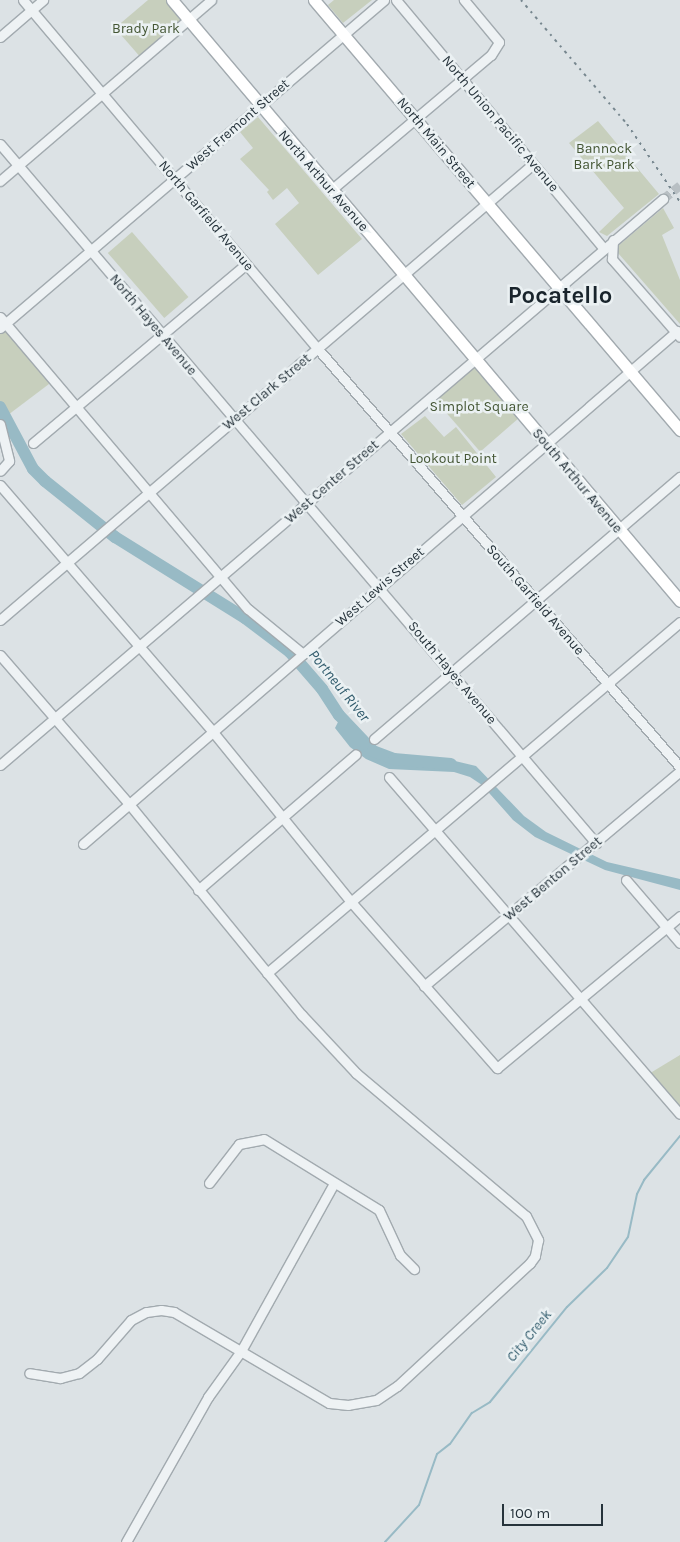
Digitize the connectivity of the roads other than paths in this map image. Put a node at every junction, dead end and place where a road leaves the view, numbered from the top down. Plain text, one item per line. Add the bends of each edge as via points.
1 (23, 0) edge
2 (43, 0) edge
3 (172, 0) edge
4 (211, 0) edge
5 (314, 0) edge
6 (384, 0) edge
7 (396, 0) edge
8 (464, 0) edge
9 (31, 10) junction
10 (188, 20) junction
11 (344, 34) junction
12 (0, 37) edge
13 (463, 78) junction
14 (102, 94) junction
15 (259, 107) junction
16 (415, 116) junction
17 (0, 144) edge
18 (533, 164) junction
19 (18, 166) junction
20 (174, 179) junction
21 (0, 181) edge
22 (331, 190) junction
23 (663, 199) tunnel mouth
24 (487, 204) junction
25 (613, 240) junction
26 (604, 249) junction
27 (91, 250) junction
28 (591, 259) junction
29 (612, 259) junction
30 (246, 264) junction
31 (404, 275) junction
32 (559, 286) junction
33 (2, 323) edge
34 (679, 334) edge
35 (162, 335) junction
36 (318, 348) junction
37 (476, 360) junction
38 (631, 372) junction
39 (76, 407) junction
40 (233, 421) junction
41 (0, 424) edge
42 (680, 430) edge
43 (390, 432) junction
44 (33, 443) dead end
45 (547, 444) junction
46 (0, 471) edge
47 (680, 477) edge
48 (0, 485) edge
49 (149, 492) junction
50 (306, 505) junction
51 (462, 517) junction
52 (618, 530) junction
53 (65, 564) junction
54 (222, 577) junction
55 (380, 588) junction
56 (680, 601) edge
57 (536, 602) junction
58 (0, 620) edge
59 (680, 622) edge
60 (140, 646) junction
61 (303, 654) junction
62 (0, 655) edge
63 (451, 673) junction
64 (608, 684) junction
65 (55, 718) junction
66 (213, 732) junction
67 (374, 739) dead end
68 (356, 754) dead end
69 (523, 758) junction
70 (0, 765) edge
71 (680, 767) edge
72 (680, 771) edge
73 (389, 777) dead end
74 (129, 804) junction
75 (282, 819) junction
76 (436, 831) junction
77 (83, 844) dead end
78 (593, 846) junction
79 (626, 880) dead end
80 (198, 890) junction
81 (352, 903) junction
82 (510, 915) junction
83 (680, 916) edge
84 (666, 928) junction
85 (680, 943) edge
86 (267, 973) junction
87 (424, 986) junction
88 (582, 998) junction
89 (680, 1114) edge
90 (210, 1183) dead end
91 (334, 1183) junction
92 (414, 1269) dead end
93 (241, 1351) junction
94 (29, 1373) dead end
95 (126, 1542) edge

1 - 9 street, North Garfield Avenue
2 - 9 street
3 - 10 main road, North Arthur Avenue
4 - 10 street
5 - 11 main road, North Main Street
6 - 11 street, West Fremont Street
7 - 13 street, North Union Pacific Avenue
8 - 13 street via 500,42 491,55
9 - 12 street
9 - 14 street, North Garfield Avenue
10 - 14 street
10 - 15 main road, North Arthur Avenue
11 - 15 street, West Fremont Street
11 - 16 main road, North Main Street
13 - 16 street
13 - 18 street, North Union Pacific Avenue
14 - 19 street
14 - 20 street, North Garfield Avenue
15 - 20 street, West Fremont Street
15 - 22 main road, North Arthur Avenue
16 - 22 street
16 - 24 main road, North Main Street
17 - 19 street, North Hayes Avenue
18 - 24 street, West Clark Street
18 - 26 street, North Union Pacific Avenue
19 - 21 street
19 - 27 street, North Hayes Avenue
20 - 27 street, West Fremont Street
20 - 30 street, North Garfield Avenue
22 - 31 main road, North Arthur Avenue
23 - 25 street, West Center Street
24 - 31 street, West Clark Street
24 - 32 main road, North Main Street
25 - 26 street, West Center Street
25 - 29 street
26 - 28 street, West Center Street
27 - 33 street, West Fremont Street
27 - 35 street, North Hayes Avenue
28 - 29 street via 602,256
28 - 32 street, West Center Street
29 - 34 street
30 - 35 street
30 - 36 street, North Garfield Avenue
31 - 36 street, West Clark Street
31 - 37 main road, North Arthur Avenue
32 - 37 street, West Center Street
32 - 38 main road, North Main Street
33 - 39 street
34 - 38 street, West Lewis Street
35 - 39 street
35 - 40 street, North Hayes Avenue
36 - 40 street, West Clark Street
36 - 43 street, North Garfield Avenue
37 - 43 street, West Center Street
37 - 45 main road, South Arthur Avenue
38 - 42 main road, North Main Street
38 - 45 street, West Lewis Street
39 - 44 street
39 - 49 street
40 - 49 street, West Clark Street
40 - 50 street, North Hayes Avenue
41 - 46 street via 9,462
43 - 50 street, West Center Street
43 - 51 street, South Garfield Avenue
45 - 51 street, West Lewis Street
45 - 52 main road, South Arthur Avenue
47 - 52 street
48 - 53 street
49 - 53 street, West Clark Street
49 - 54 street
50 - 54 street, West Center Street
50 - 55 street, South Hayes Avenue
51 - 55 street, West Lewis Street
51 - 57 street, South Garfield Avenue
52 - 56 main road, South Arthur Avenue
52 - 57 street
53 - 58 street, West Clark Street
53 - 60 street
54 - 60 street, West Center Street
54 - 61 street via 248,609
55 - 61 street, West Lewis Street
55 - 63 street, South Hayes Avenue
57 - 63 street
57 - 64 street, South Garfield Avenue
59 - 64 street
60 - 65 street, West Center Street
60 - 66 street
61 - 66 street, West Lewis Street
62 - 65 street
63 - 67 street
63 - 69 street, South Hayes Avenue
64 - 69 street
64 - 71 street, South Garfield Avenue
65 - 70 street, West Center Street
65 - 74 street
66 - 74 street, West Lewis Street
66 - 75 street
68 - 75 street
69 - 76 street
69 - 78 street, South Hayes Avenue
72 - 78 street, West Benton Street
73 - 76 street
74 - 77 street, West Lewis Street
74 - 80 street
75 - 80 street
75 - 81 street
76 - 81 street
76 - 82 street
78 - 82 street, West Benton Street
79 - 84 street
80 - 86 street
81 - 86 street
81 - 87 street
82 - 87 street, West Benton Street
82 - 88 street
83 - 84 street
84 - 85 street
84 - 88 street
86 - 93 street via 356,1073 526,1216 536,1232 537,1249 522,1270 397,1386 376,1400 348,1405 328,1403
87 - 88 street via 497,1068
88 - 89 street
90 - 91 street via 239,1144 264,1139
91 - 92 street via 363,1197 379,1210 400,1255
91 - 93 street
93 - 94 street via 174,1312 146,1312 131,1320 97,1359 79,1373 60,1378
93 - 95 street via 208,1397

